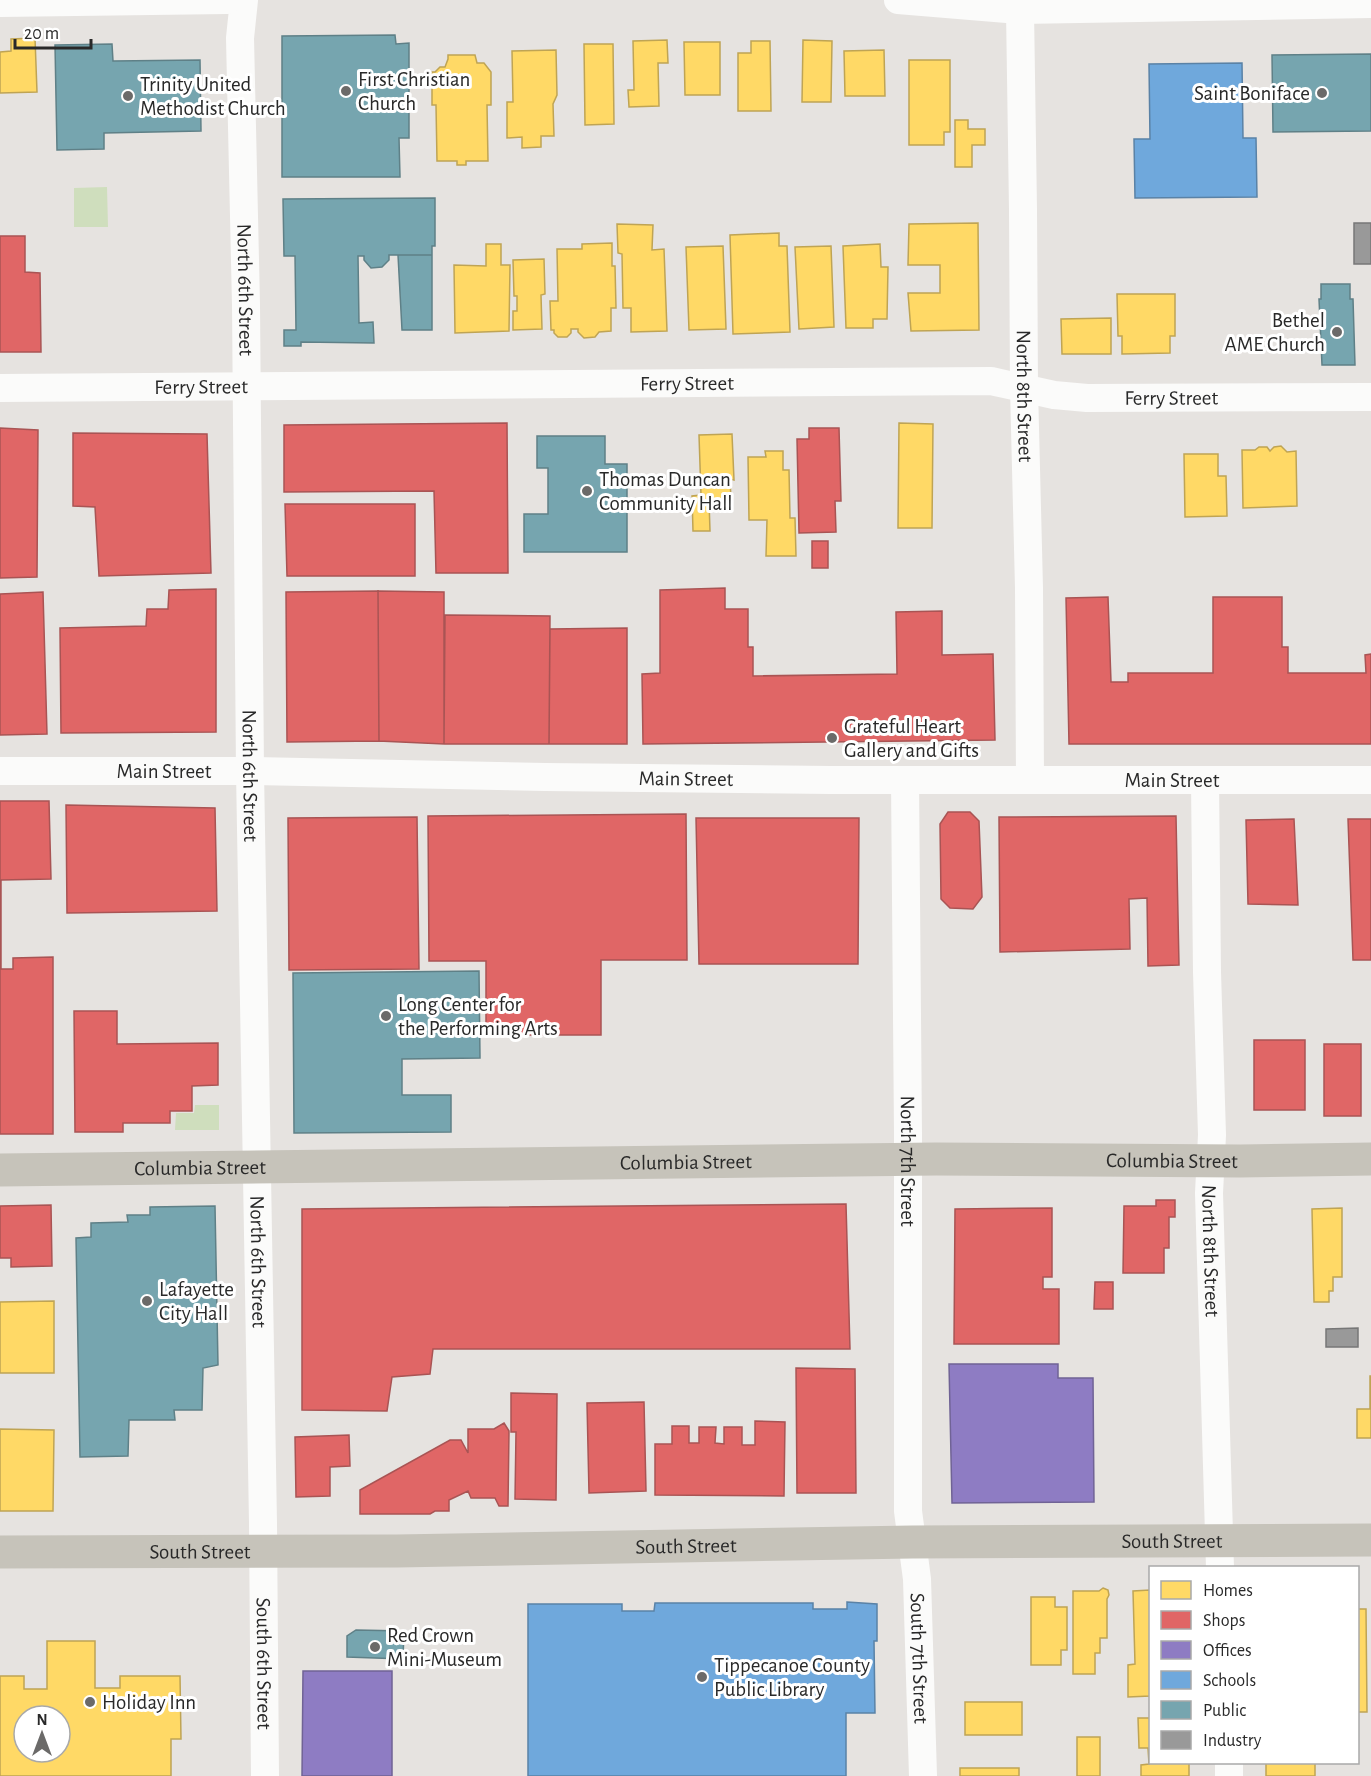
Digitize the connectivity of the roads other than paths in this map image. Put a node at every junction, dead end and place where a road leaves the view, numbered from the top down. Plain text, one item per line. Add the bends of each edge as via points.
1 (227, 0) edge
2 (244, 0) edge
3 (898, 0) edge
4 (0, 3) edge
5 (1371, 4) edge
6 (1020, 10) junction
7 (246, 386) junction
8 (0, 388) edge
9 (1024, 388) junction
10 (1371, 397) edge
11 (0, 771) edge
12 (249, 771) junction
13 (905, 780) junction
14 (1030, 780) junction
15 (1371, 780) edge
16 (1205, 781) junction
17 (1371, 1159) edge
18 (908, 1160) junction
19 (1210, 1160) junction
20 (256, 1168) junction
21 (0, 1170) edge
22 (1371, 1540) edge
23 (912, 1542) junction
24 (264, 1551) junction
25 (0, 1552) edge
26 (1219, 1554) edge
27 (265, 1776) edge
28 (923, 1776) edge

1 - 4 street
2 - 7 street, North 6th Street via 240,38
3 - 6 street
5 - 6 street
6 - 9 street, North 8th Street
7 - 8 street, Ferry Street
7 - 9 street, Ferry Street via 992,381
7 - 12 street, North 6th Street
9 - 10 street, Ferry Street via 1087,398
9 - 14 street, North 8th Street
11 - 12 street, Main Street
12 - 13 street, Main Street
12 - 20 street, North 6th Street
13 - 14 street, Main Street
13 - 18 street, North 7th Street
14 - 16 street, Main Street
15 - 16 street, Main Street
16 - 19 street, North 8th Street
17 - 19 main road, Columbia Street
18 - 19 main road, Columbia Street
18 - 20 main road, Columbia Street
18 - 23 street, North 7th Street via 908,1511
19 - 26 street, North 8th Street
20 - 21 main road, Columbia Street
20 - 24 street, North 6th Street
22 - 26 main road, South Street
23 - 24 main road, South Street
23 - 26 main road, South Street
23 - 28 street, South 7th Street via 917,1579
24 - 25 main road, South Street
24 - 27 street, South 6th Street

